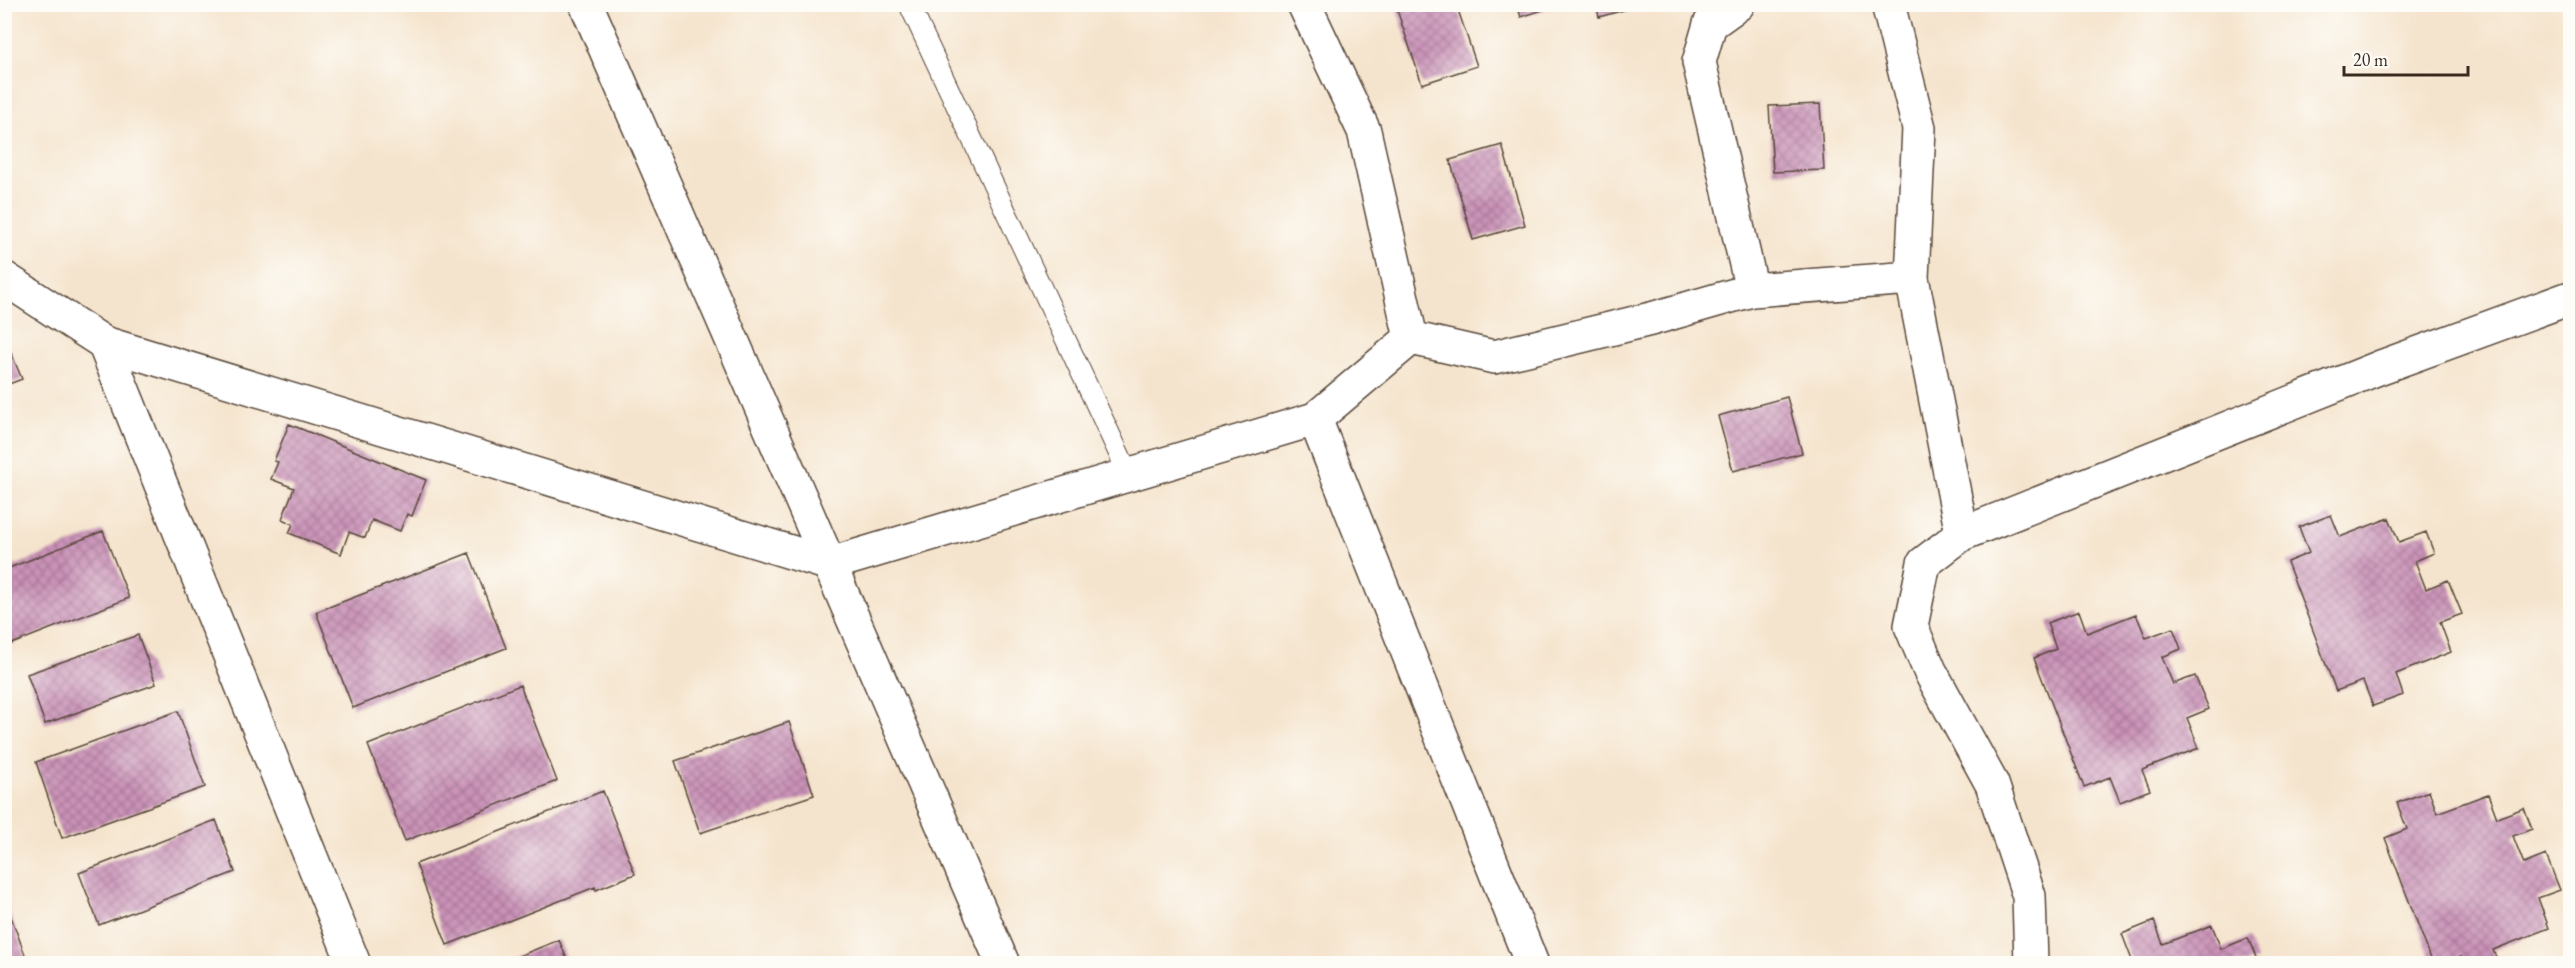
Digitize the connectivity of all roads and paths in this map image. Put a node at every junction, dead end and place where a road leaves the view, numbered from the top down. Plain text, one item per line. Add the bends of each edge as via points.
1 (586, 4) edge
2 (909, 4) edge
3 (1304, 4) edge
4 (1738, 4) edge
5 (1888, 4) edge
6 (4, 278) edge
7 (1912, 278) junction
8 (1752, 290) junction
9 (2571, 298) edge
10 (1411, 338) junction
11 (104, 343) junction
12 (1315, 419) junction
13 (1129, 475) junction
14 (1962, 534) junction
15 (830, 564) junction
16 (354, 963) edge
17 (1003, 963) edge
18 (1532, 963) edge
19 (2031, 963) edge

1 - 15 street
2 - 13 lane
3 - 10 street via 1364,130
4 - 8 street via 1710,24 1699,62
5 - 7 street via 1919,128
6 - 11 street
7 - 8 street
7 - 14 street
8 - 10 street via 1651,320 1494,357
9 - 14 street via 2381,367
10 - 12 street
11 - 15 street
11 - 16 street
12 - 13 street
12 - 18 street
13 - 15 street
14 - 19 street via 1924,563 1911,626 1930,670 1992,784 2029,896
15 - 17 street

